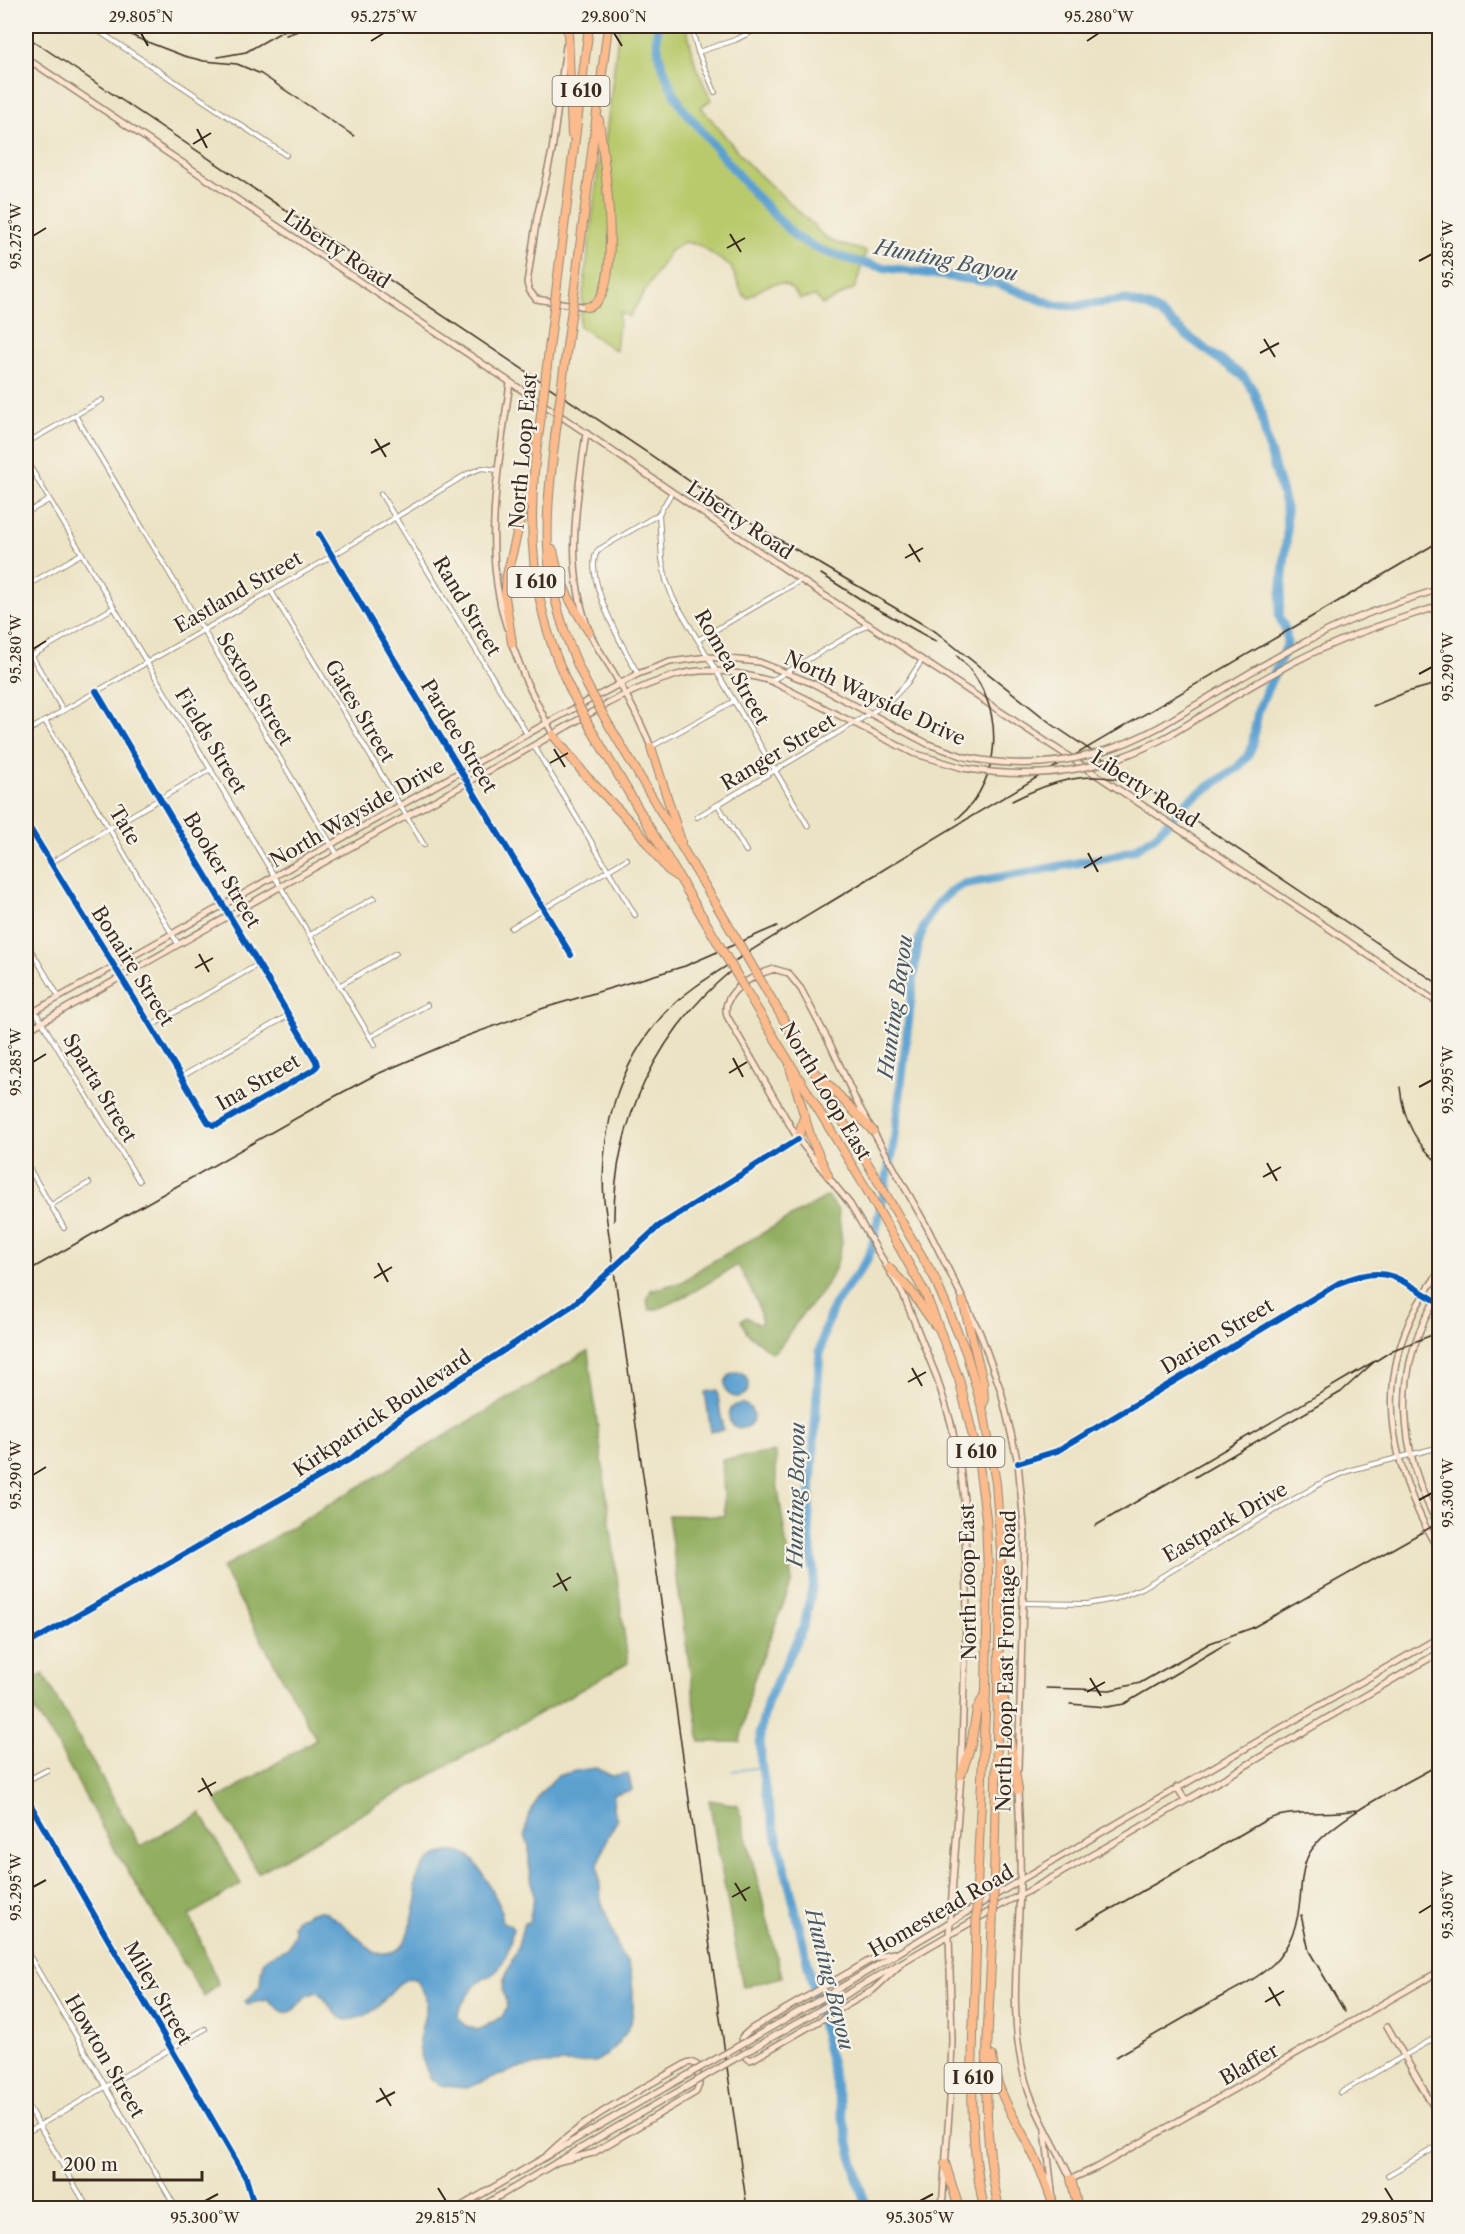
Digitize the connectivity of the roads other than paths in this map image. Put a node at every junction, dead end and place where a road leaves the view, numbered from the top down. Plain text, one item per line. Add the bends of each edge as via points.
1 (91, 26) edge
2 (590, 26) edge
3 (608, 26) edge
4 (691, 26) edge
5 (762, 26) edge
6 (568, 28) edge
7 (698, 52) junction
8 (26, 58) edge
9 (715, 92) dead end
10 (598, 103) junction
11 (286, 155) dead end
12 (573, 156) junction
13 (587, 306) joint
14 (510, 382) junction
15 (102, 400) dead end
16 (75, 415) junction
17 (586, 433) junction
18 (26, 443) edge
19 (26, 460) edge
20 (534, 464) junction
21 (498, 470) junction
22 (672, 492) junction
23 (381, 494) dead end
24 (49, 500) junction
25 (26, 513) edge
26 (659, 514) junction
27 (396, 518) junction
28 (548, 520) junction
29 (319, 534) dead end
30 (81, 554) junction
31 (332, 556) junction
32 (801, 580) junction
33 (26, 586) edge
34 (1440, 589) edge
35 (271, 591) junction
36 (1440, 606) edge
37 (113, 608) junction
38 (869, 624) junction
39 (203, 630) junction
40 (590, 632) junction
41 (698, 640) junction
42 (512, 642) junction
43 (26, 646) edge
44 (31, 655) junction
45 (708, 657) junction
46 (26, 659) edge
47 (922, 660) junction
48 (146, 662) junction
49 (717, 671) junction
50 (786, 671) junction
51 (638, 674) junction
52 (771, 681) junction
53 (620, 684) junction
54 (96, 691) junction
55 (625, 694) junction
56 (734, 701) junction
57 (63, 710) junction
58 (870, 714) junction
59 (45, 721) junction
60 (547, 723) junction
61 (854, 724) junction
62 (26, 732) edge
63 (527, 734) junction
64 (553, 735) junction
65 (534, 746) junction
66 (651, 747) junction
67 (211, 769) junction
68 (775, 770) junction
69 (461, 771) junction
70 (468, 782) junction
71 (160, 798) junction
72 (718, 805) junction
73 (400, 806) junction
74 (405, 815) junction
75 (697, 817) dead end
76 (26, 822) edge
77 (808, 826) dead end
78 (109, 828) junction
79 (331, 845) junction
80 (424, 845) dead end
81 (685, 850) junction
82 (746, 851) dead end
83 (337, 854) junction
84 (627, 859) dead end
85 (50, 863) junction
86 (608, 870) junction
87 (274, 878) junction
88 (681, 880) junction
89 (279, 886) junction
90 (374, 898) dead end
91 (224, 906) junction
92 (543, 908) junction
93 (229, 915) junction
94 (635, 915) dead end
95 (511, 928) dead end
96 (171, 933) junction
97 (310, 935) junction
98 (26, 942) edge
99 (178, 944) junction
100 (396, 953) dead end
101 (571, 955) dead end
102 (259, 964) junction
103 (113, 967) junction
104 (121, 977) junction
105 (339, 986) junction
106 (59, 997) junction
107 (1440, 1004) edge
108 (427, 1005) dead end
109 (35, 1011) junction
110 (289, 1015) junction
111 (26, 1016) edge
112 (42, 1022) junction
113 (151, 1026) junction
114 (26, 1031) edge
115 (370, 1037) junction
116 (375, 1045) dead end
117 (787, 1056) junction
118 (810, 1065) junction
119 (317, 1066) joint
120 (181, 1077) junction
121 (803, 1112) junction
122 (213, 1125) joint
123 (873, 1131) junction
124 (798, 1139) junction
125 (26, 1163) edge
126 (828, 1175) junction
127 (139, 1181) dead end
128 (89, 1182) dead end
129 (51, 1205) junction
130 (64, 1228) dead end
131 (889, 1268) junction
132 (1440, 1271) edge
133 (1440, 1293) edge
134 (1425, 1294) junction
135 (1435, 1299) junction
136 (963, 1301) junction
137 (944, 1339) junction
138 (1393, 1401) junction
139 (1405, 1402) junction
140 (984, 1415) junction
141 (1440, 1447) edge
142 (1410, 1456) junction
143 (1398, 1459) junction
144 (1018, 1463) junction
145 (1440, 1528) edge
146 (1437, 1542) edge
147 (1440, 1553) edge
148 (1023, 1603) junction
149 (1440, 1637) edge
150 (26, 1645) edge
151 (1440, 1652) edge
152 (1400, 1660) junction
153 (999, 1668) junction
154 (1407, 1670) junction
155 (986, 1692) junction
156 (1323, 1705) junction
157 (1330, 1716) junction
158 (1269, 1736) junction
159 (1277, 1748) junction
160 (47, 1770) dead end
161 (961, 1775) junction
162 (26, 1781) edge
163 (1177, 1787) junction
164 (1018, 1790) junction
165 (26, 1797) edge
166 (1185, 1800) junction
167 (1115, 1826) junction
168 (1122, 1839) junction
169 (1021, 1882) junction
170 (1020, 1895) junction
171 (950, 1923) junction
172 (949, 1935) junction
173 (26, 1950) edge
174 (899, 1952) junction
175 (903, 1962) junction
176 (1440, 1971) edge
177 (1387, 2026) dead end
178 (989, 2027) junction
179 (205, 2029) dead end
180 (1440, 2035) edge
181 (171, 2048) junction
182 (1404, 2056) junction
183 (104, 2086) junction
184 (1340, 2093) dead end
185 (26, 2103) edge
186 (1440, 2118) edge
187 (38, 2125) junction
188 (1044, 2126) junction
189 (26, 2133) edge
190 (1440, 2145) edge
191 (547, 2155) junction
192 (557, 2162) junction
193 (945, 2163) junction
194 (1388, 2175) dead end
195 (1071, 2179) junction
196 (1053, 2205) edge
197 (87, 2208) edge
198 (176, 2208) edge
199 (255, 2208) edge
200 (458, 2208) edge
201 (479, 2208) edge
202 (942, 2208) edge
203 (958, 2208) edge
204 (984, 2208) edge
205 (999, 2208) edge
206 (1078, 2208) edge

1 - 11 street
2 - 12 highway, North Loop East / I 610
3 - 10 highway, North Loop East / I 610
4 - 7 street
5 - 7 street
6 - 12 highway
6 - 13 main road via 552,151 527,283 536,299
7 - 9 street
8 - 14 main road, Liberty Road
10 - 13 highway via 609,200 609,253 603,295
10 - 28 highway, North Loop East / I 610, bridge
12 - 20 highway, North Loop East / I 610, bridge
14 - 17 main road, Liberty Road
14 - 21 main road
15 - 16 street
16 - 18 street
16 - 39 street, Sexton Street
17 - 22 main road, Liberty Road
17 - 40 main road via 573,560 579,599
19 - 24 street, Fields Street
20 - 42 highway via 507,575 505,597
20 - 88 highway, North Loop East / I 610, bridge via 530,521 535,579 550,641 591,729
21 - 27 street, Eastland Street via 482,468 467,474
21 - 42 main road via 495,567 502,612
22 - 26 street
22 - 32 main road, Liberty Road
23 - 27 street, Rand Street
24 - 25 street
24 - 30 street, Fields Street
26 - 41 street, Romea Street via 666,580
26 - 51 street via 598,550 594,559 608,616
27 - 31 street, Eastland Street
27 - 63 street, Rand Street
28 - 40 highway via 558,575
28 - 81 highway, North Loop East / I 610, bridge via 555,598 568,642 606,720
29 - 31 street, Pardee Street
30 - 33 street
30 - 37 street, Fields Street
31 - 35 street, Eastland Street
31 - 69 street, Pardee Street
32 - 38 main road, Liberty Road
32 - 41 street
34 - 58 main road, North Wayside Drive, bridge via 1346,622 1264,664 1161,726 1118,748 1079,759 1020,764 965,757 928,744
35 - 39 street, Eastland Street
35 - 73 street, Gates Street
36 - 61 main road, North Wayside Drive, bridge via 1296,661 1168,736 1125,757 1092,767 1014,774 963,768 913,753
37 - 44 street
37 - 48 street, Fields Street
38 - 47 main road, Liberty Road
38 - 50 street
39 - 48 street, Eastland Street
39 - 79 street, Sexton Street
40 - 53 main road
41 - 45 street, Romea Street
42 - 60 main road
43 - 44 street
44 - 46 street
44 - 57 street
45 - 49 street, Romea Street
45 - 50 main road, North Wayside Drive via 759,662
45 - 51 main road, North Wayside Drive via 670,662
47 - 58 street, Ranger Street via 889,702
47 - 107 main road, Liberty Road
48 - 54 street, Eastland Street
48 - 67 street, Fields Street
49 - 52 main road, North Wayside Drive
49 - 55 main road, North Wayside Drive via 680,674
49 - 56 street, Romea Street
50 - 52 street
50 - 58 main road, North Wayside Drive
51 - 53 main road, North Wayside Drive
52 - 61 main road, North Wayside Drive
53 - 55 main road
53 - 60 main road, North Wayside Drive
54 - 57 street, Eastland Street
54 - 71 street, Booker Street
55 - 64 main road, North Wayside Drive
55 - 66 main road
56 - 66 street
56 - 68 street, Romea Street
57 - 59 street, Eastland Street
58 - 61 street, Ranger Street
59 - 62 street, Eastland Street
59 - 78 street, Tate
60 - 63 main road, North Wayside Drive
60 - 64 main road
61 - 68 street, Ranger Street
63 - 69 main road, North Wayside Drive
64 - 65 main road, North Wayside Drive
64 - 88 highway via 635,826 667,869
65 - 70 main road, North Wayside Drive
65 - 86 street
66 - 81 highway
67 - 71 street
67 - 87 street, Fields Street
68 - 72 street, Ranger Street
68 - 77 street, Romea Street
69 - 70 street, Pardee Street
69 - 73 main road, North Wayside Drive
70 - 74 main road, North Wayside Drive
70 - 92 street, Pardee Street
71 - 78 street
71 - 91 street, Booker Street
72 - 75 street, Ranger Street
72 - 82 street
73 - 74 street, Gates Street
73 - 79 main road, North Wayside Drive
74 - 80 street, Gates Street
74 - 83 main road, North Wayside Drive
76 - 85 street, Bonaire Street
78 - 85 street
78 - 96 street, Tate
79 - 83 street, Sexton Street
79 - 87 main road, North Wayside Drive
81 - 118 highway, North Loop East / I 610, bridge
83 - 89 main road, North Wayside Drive
84 - 86 street
85 - 103 street, Bonaire Street
86 - 92 street
86 - 94 street
87 - 89 street, Fields Street
87 - 91 main road, North Wayside Drive
88 - 117 highway, North Loop East / I 610, bridge
89 - 93 main road, North Wayside Drive
89 - 97 street, Fields Street
90 - 97 street
91 - 93 street, Booker Street
91 - 96 main road, North Wayside Drive
92 - 95 street
92 - 101 street, Pardee Street
93 - 99 main road, North Wayside Drive
93 - 102 street, Booker Street
96 - 99 street, Tate
96 - 103 main road, North Wayside Drive
97 - 105 street, Fields Street
98 - 106 street
99 - 104 main road, North Wayside Drive
100 - 105 street
102 - 110 street, Booker Street
102 - 113 street
103 - 104 street, Bonaire Street
103 - 106 main road, North Wayside Drive
104 - 112 main road, North Wayside Drive
104 - 113 street, Bonaire Street
105 - 115 street, Fields Street
106 - 109 main road, North Wayside Drive
108 - 115 street
109 - 111 main road, North Wayside Drive
109 - 112 street, Sparta Street
110 - 119 street, Booker Street
110 - 120 street
112 - 114 main road, North Wayside Drive
112 - 127 street, Sparta Street
113 - 120 street, Bonaire Street
115 - 116 street, Fields Street
117 - 121 highway
117 - 137 highway, North Loop East / I 610 via 926,1293
118 - 123 highway
118 - 140 highway, North Loop East / I 610 via 934,1277 966,1352
119 - 122 street, Ina Street
120 - 122 street, Bonaire Street
121 - 124 highway via 804,1124
121 - 126 highway
123 - 124 main road, North Loop East Frontage Road via 801,989 789,973 774,969 734,991 725,1011
123 - 136 main road, North Loop East Frontage Road
124 - 126 main road, North Loop East Frontage Road
124 - 150 street, Kirkpatrick Boulevard via 659,1226 573,1305 406,1413 352,1458
125 - 129 street
126 - 131 main road, North Loop East Frontage Road
128 - 129 street
129 - 130 street
131 - 137 highway via 911,1291
131 - 161 main road, North Loop East Frontage Road via 927,1347 960,1467 967,1593
132 - 134 main road
133 - 135 main road
134 - 135 street, Darien Street
134 - 138 main road via 1401,1346
134 - 144 street, Darien Street via 1389,1274 1355,1276 1057,1450
135 - 139 main road via 1412,1356
136 - 140 highway via 983,1382
136 - 144 main road, North Loop East Frontage Road via 994,1371
137 - 155 highway, North Loop East / I 610 via 968,1412 986,1518
138 - 139 main road
138 - 143 main road
139 - 142 main road
140 - 153 highway, North Loop East / I 610 via 996,1483 1001,1551
141 - 142 street, Eastpark Drive
142 - 143 street, Eastpark Drive
142 - 145 main road via 1422,1494
143 - 146 main road via 1413,1505
143 - 148 street, Eastpark Drive via 1351,1470 1325,1481 1142,1588 1115,1599 1087,1604
144 - 148 main road, North Loop East Frontage Road via 1025,1535
146 - 147 main road
148 - 164 main road, North Loop East Frontage Road
149 - 152 main road, Homestead Road
151 - 154 main road, Homestead Road
152 - 154 main road
152 - 156 main road, Homestead Road
153 - 164 highway
153 - 178 highway, North Loop East / I 610, bridge
154 - 157 main road, Homestead Road
155 - 161 highway via 977,1709
155 - 204 highway, North Loop East / I 610, bridge via 977,1887 973,2139
156 - 157 main road
156 - 158 main road, Homestead Road
157 - 159 main road, Homestead Road
158 - 159 main road
158 - 163 main road, Homestead Road
159 - 166 main road, Homestead Road
160 - 162 street
161 - 171 main road, North Loop East Frontage Road
163 - 166 main road
163 - 167 main road, Homestead Road
164 - 169 main road, North Loop East Frontage Road
165 - 181 street, Miley Street
166 - 168 main road, Homestead Road
167 - 168 main road
167 - 169 main road, Homestead Road
168 - 170 main road, Homestead Road
169 - 170 main road, North Loop East Frontage Road
169 - 171 main road, Homestead Road
170 - 172 main road, Homestead Road
170 - 188 main road, North Loop East Frontage Road via 1016,2037 1024,2077
171 - 172 main road, North Loop East Frontage Road
171 - 174 main road, Homestead Road
172 - 175 main road, Homestead Road
172 - 193 main road, North Loop East Frontage Road via 952,2039
173 - 183 street, Howton Street
174 - 175 main road via 876,1958 746,2033 742,2041 745,2056 753,2059 881,1985
174 - 191 main road, Homestead Road, bridge
175 - 192 main road, Homestead Road, bridge
176 - 195 main road, Blaffer
177 - 182 main road
178 - 196 highway via 993,2071
178 - 205 highway, North Loop East / I 610 via 987,2136
179 - 181 street
180 - 182 street
181 - 183 street
181 - 199 street, Miley Street via 246,2178
182 - 184 street
182 - 186 main road
183 - 187 street
183 - 198 street, Howton Street
185 - 187 street
187 - 189 street
187 - 197 street
188 - 195 main road, North Loop East Frontage Road
188 - 196 main road
190 - 194 street
191 - 192 main road via 569,2134 687,2063 696,2063 696,2092 587,2156
191 - 200 main road, Homestead Road
192 - 201 main road, Homestead Road
193 - 202 main road, North Loop East Frontage Road
193 - 203 highway
195 - 206 highway

